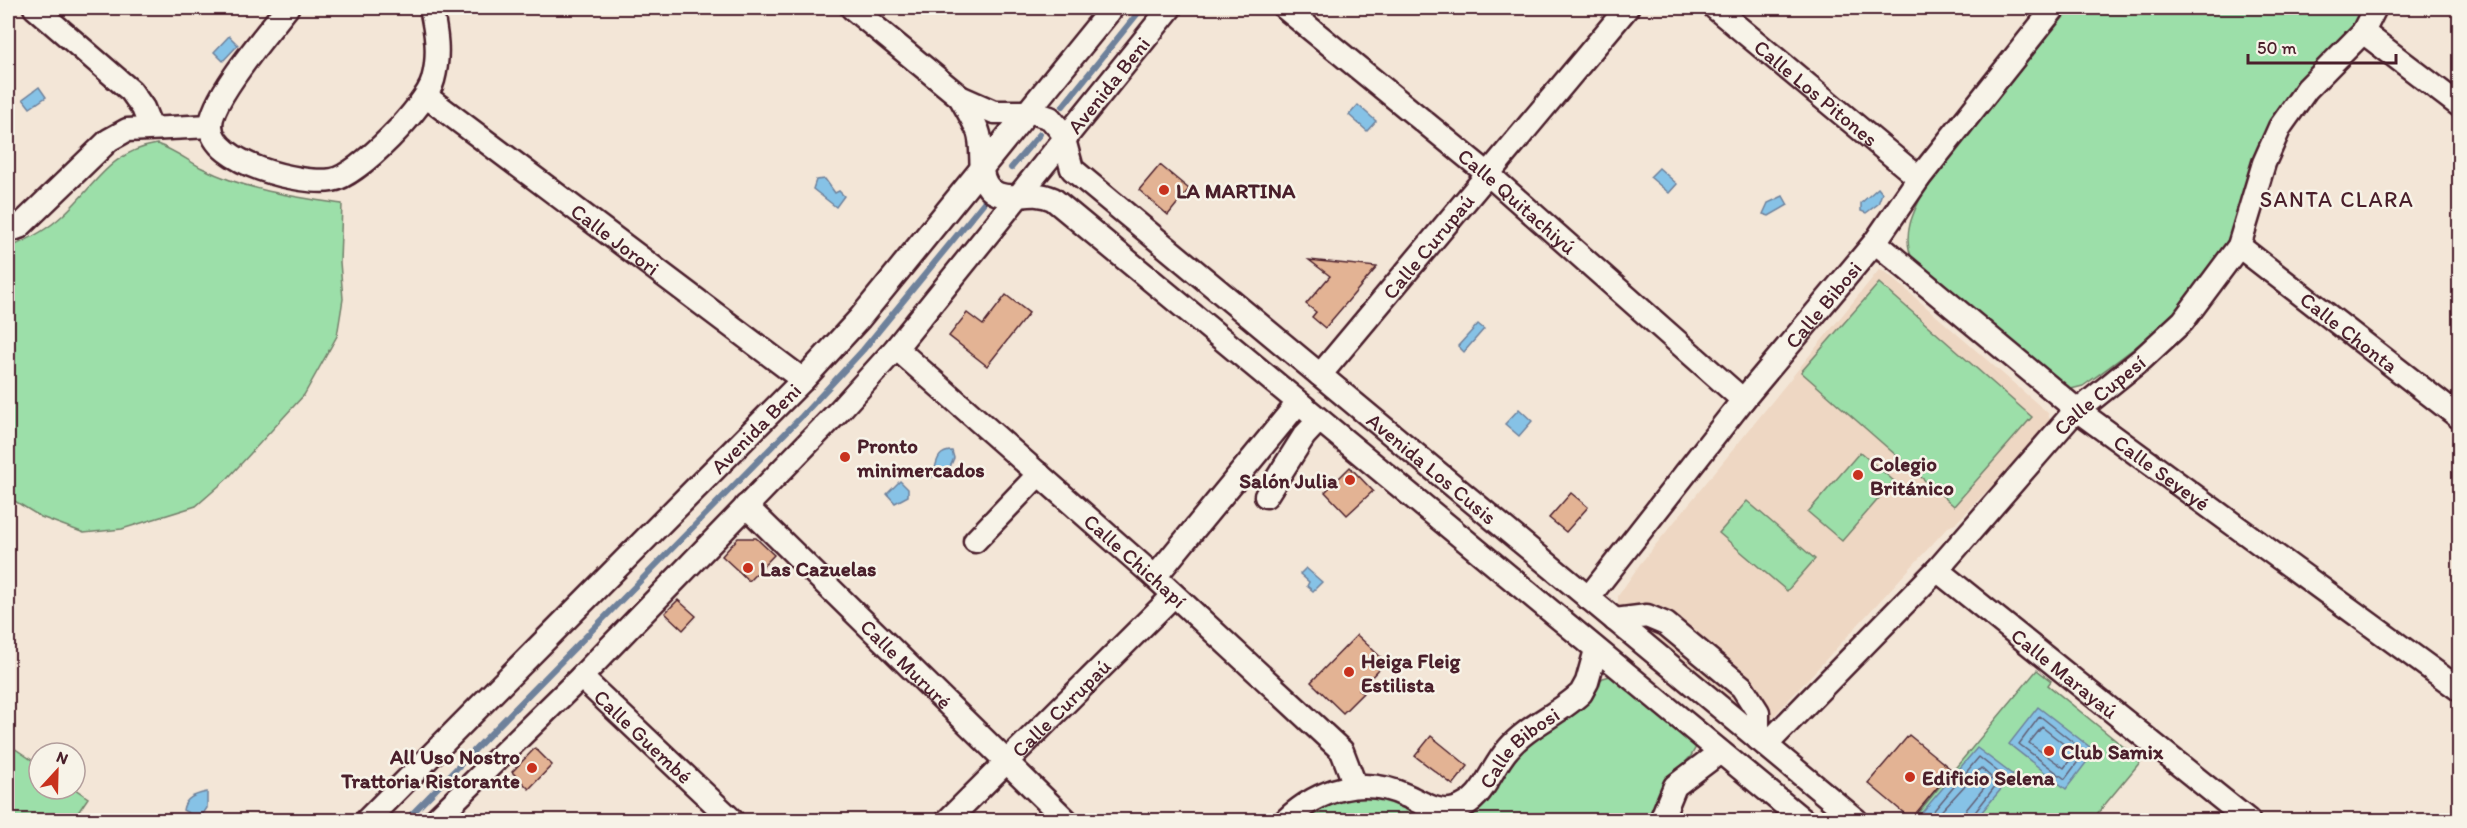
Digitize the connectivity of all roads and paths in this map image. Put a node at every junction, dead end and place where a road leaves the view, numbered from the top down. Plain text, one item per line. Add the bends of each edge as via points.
1 (35, 8) edge
2 (287, 8) edge
3 (431, 8) edge
4 (852, 8) edge
5 (1112, 8) edge
6 (1170, 8) edge
7 (1285, 8) edge
8 (1627, 8) edge
9 (1715, 8) edge
10 (2054, 8) edge
11 (2375, 8) edge
12 (2362, 32) junction
13 (427, 96) junction
14 (960, 97) junction
15 (2460, 106) edge
16 (1026, 112) junction
17 (211, 126) junction
18 (151, 128) junction
19 (1064, 138) junction
20 (982, 165) junction
21 (1488, 174) junction
22 (1919, 178) junction
23 (1090, 183) junction
24 (1017, 196) junction
25 (1068, 212) junction
26 (8, 231) edge
27 (1875, 242) junction
28 (2239, 246) junction
29 (896, 348) junction
30 (1320, 375) junction
31 (803, 380) junction
32 (1743, 400) junction
33 (1298, 403) junction
34 (2077, 410) junction
35 (2460, 418) edge
36 (1318, 420) junction
37 (1376, 422) junction
38 (1353, 448) junction
39 (1039, 474) junction
40 (1266, 496) dead end
41 (746, 506) junction
42 (975, 541) dead end
43 (1936, 570) junction
44 (1155, 577) junction
45 (1173, 596) junction
46 (1588, 598) junction
47 (1596, 650) junction
48 (581, 677) junction
49 (2460, 690) edge
50 (1762, 742) junction
51 (1720, 752) junction
52 (1007, 762) junction
53 (1355, 785) junction
54 (367, 820) edge
55 (435, 820) edge
56 (732, 820) edge
57 (948, 820) edge
58 (1066, 820) edge
59 (1286, 820) edge
60 (1661, 820) edge
61 (1803, 820) edge
62 (1856, 820) edge
63 (2248, 820) edge

1 - 18 street via 131,91
2 - 17 street via 220,97
3 - 13 street via 437,34 436,58
4 - 14 street
5 - 16 street, Avenida Beni
6 - 19 street, Avenida Beni
7 - 21 street, Calle Quitachiyú
8 - 21 street, Calle Curupaú
9 - 22 street, Calle Los Pitones
10 - 22 street, Calle Bibosi
11 - 12 street, Calle Cupesí
12 - 15 street
12 - 28 street, Calle Cupesí via 2307,89 2280,127 2264,163
13 - 17 street via 363,165 331,181 276,175 253,166 216,141
13 - 31 street, Calle Jorori
14 - 16 street, Avenida Los Cusis via 994,112
14 - 20 street via 978,131
16 - 19 street, Avenida Los Cusis via 1050,118
16 - 20 street, Avenida Beni
17 - 18 street
18 - 26 street via 127,130 109,140 19,227
19 - 23 street, Avenida Los Cusis via 1072,169
19 - 24 street, Avenida Beni
20 - 24 street, Avenida Los Cusis via 984,182 992,190
20 - 31 street, Avenida Beni via 860,318
21 - 30 street, Calle Curupaú
21 - 32 street, Calle Quitachiyú
22 - 27 street, Calle Bibosi
23 - 25 street
23 - 30 street, Avenida Los Cusis
24 - 25 street, Avenida Los Cusis via 1042,194
24 - 29 street, Avenida Beni
25 - 33 street, Avenida Los Cusis
27 - 32 street, Calle Bibosi
27 - 34 street, Calle Seyeyé
28 - 34 street, Calle Cupesí via 2183,321
28 - 35 street, Calle Chonta
29 - 39 street, Calle Chichapí
29 - 41 street, Avenida Beni
30 - 37 street, Avenida Los Cusis
31 - 54 street, Avenida Beni
32 - 46 street, Calle Bibosi
33 - 36 street, Avenida Los Cusis
33 - 44 street
34 - 43 street, Calle Cupesí
34 - 49 street, Calle Seyeyé
36 - 38 street, Avenida Los Cusis
36 - 40 street
37 - 38 street
37 - 46 street, Avenida Los Cusis
38 - 47 street, Avenida Los Cusis
39 - 42 street
39 - 44 street, Calle Chichapí
41 - 48 street, Avenida Beni
41 - 52 street, Calle Mururé
43 - 50 street, Calle Cupesí
43 - 63 street, Calle Marayaú
44 - 45 street, Calle Chichapí
45 - 52 street, Calle Curupaú
45 - 53 street, Calle Chichapí via 1342,751
46 - 50 street, Avenida Los Cusis
47 - 51 street, Avenida Los Cusis
47 - 53 street, Calle Bibosi via 1581,693 1510,747 1484,786 1466,804 1446,811 1388,788
48 - 55 street, Avenida Beni
48 - 56 street, Calle Guembé
50 - 62 street, Avenida Los Cusis
51 - 60 street via 1675,786
51 - 61 street, Avenida Los Cusis
52 - 57 street, Calle Curupaú
52 - 58 street, Calle Mururé
53 - 59 street, Calle Bibosi via 1315,798

